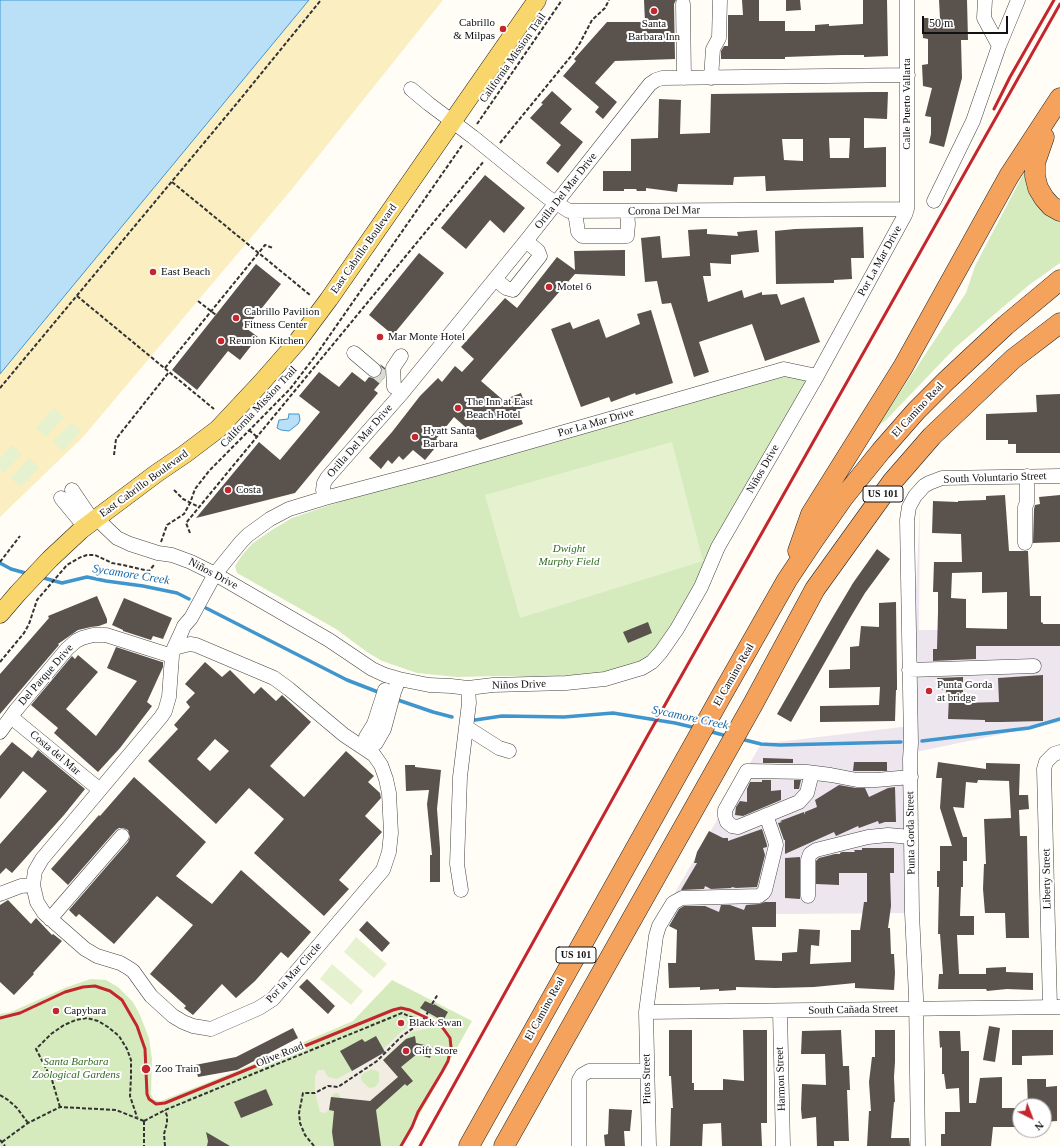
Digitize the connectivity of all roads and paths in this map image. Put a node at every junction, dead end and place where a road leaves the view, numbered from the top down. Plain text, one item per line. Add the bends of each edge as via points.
1 (321, 0) edge
2 (537, 0) edge
3 (562, 0) edge
4 (609, 0) edge
5 (720, 0) edge
6 (907, 0) edge
7 (985, 0) edge
8 (1018, 0) edge
9 (683, 4) dead end
10 (1000, 46) junction
11 (908, 75) junction
12 (684, 78) junction
13 (711, 78) junction
14 (411, 88) dead end
15 (1060, 98) edge
16 (452, 122) junction
17 (476, 125) dead end
18 (464, 142) dead end
19 (500, 143) dead end
20 (485, 161) dead end
21 (172, 182) junction
22 (934, 201) dead end
23 (556, 203) junction
24 (907, 209) junction
25 (1060, 211) edge
26 (575, 212) junction
27 (627, 212) junction
28 (526, 241) junction
29 (273, 248) dead end
30 (259, 253) junction
31 (495, 279) junction
32 (1060, 280) edge
33 (310, 295) dead end
34 (77, 296) junction
35 (198, 301) dead end
36 (211, 311) junction
37 (216, 315) dead end
38 (1060, 323) edge
39 (354, 353) dead end
40 (164, 368) junction
41 (169, 372) junction
42 (817, 376) junction
43 (387, 379) junction
44 (0, 388) edge
45 (214, 409) dead end
46 (250, 430) junction
47 (257, 437) junction
48 (114, 455) dead end
49 (1027, 476) junction
50 (1060, 476) edge
51 (174, 490) dead end
52 (66, 494) dead end
53 (325, 498) junction
54 (190, 503) junction
55 (199, 507) junction
56 (907, 520) joint
57 (91, 522) junction
58 (190, 534) dead end
59 (20, 536) dead end
60 (161, 542) dead end
61 (1025, 543) dead end
62 (0, 562) edge
63 (156, 562) dead end
64 (215, 574) junction
65 (787, 580) junction
66 (0, 614) edge
67 (192, 618) junction
68 (206, 649) junction
69 (173, 652) junction
70 (0, 662) edge
71 (1034, 666) dead end
72 (909, 670) junction
73 (394, 678) junction
74 (468, 688) junction
75 (11, 717) junction
76 (466, 727) junction
77 (0, 732) edge
78 (365, 749) junction
79 (509, 751) dead end
80 (1057, 753) edge
81 (812, 773) junction
82 (911, 777) junction
83 (100, 790) junction
84 (766, 815) junction
85 (122, 836) dead end
86 (911, 837) junction
87 (33, 885) junction
88 (461, 890) dead end
89 (0, 894) edge
90 (808, 896) dead end
91 (50, 919) junction
92 (438, 994) dead end
93 (432, 1004) dead end
94 (1055, 1007) edge
95 (916, 1009) junction
96 (780, 1011) junction
97 (428, 1012) dead end
98 (646, 1012) junction
99 (422, 1022) junction
100 (647, 1071) junction
101 (0, 1095) edge
102 (60, 1107) junction
103 (165, 1110) junction
104 (137, 1117) junction
105 (144, 1121) junction
106 (28, 1123) junction
107 (0, 1140) edge
108 (2, 1142) junction
109 (5, 1146) edge
110 (144, 1146) edge
111 (165, 1146) edge
112 (314, 1146) edge
113 (469, 1146) edge
114 (504, 1146) edge
115 (579, 1146) edge
116 (649, 1146) edge
117 (783, 1146) edge
118 (918, 1146) edge

1 - 21 path
2 - 16 main road, East Cabrillo Boulevard
3 - 17 path, California Mission Trail
4 - 19 path via 605,8 592,20 572,56
5 - 13 street via 719,38 713,49
6 - 11 street, Calle Puerto Vallarta
7 - 10 street via 984,18
8 - 10 street
9 - 12 street
10 - 22 street via 973,121
11 - 13 street, Orilla Del Mar Drive
11 - 24 street, Calle Puerto Vallarta
12 - 13 street, Orilla Del Mar Drive
12 - 23 street, Orilla Del Mar Drive via 662,78 650,84
14 - 16 street, Corona Del Mar
15 - 25 highway via 1036,156 1035,176 1044,198
15 - 65 highway via 1009,176 903,367 811,514
16 - 23 street, Corona Del Mar
16 - 57 main road, East Cabrillo Boulevard via 329,300 262,382 218,429
18 - 46 path, California Mission Trail via 316,355 290,389
20 - 47 path
21 - 30 path
21 - 34 path
23 - 26 street, Corona Del Mar
23 - 28 street, Orilla Del Mar Drive
24 - 27 street, Corona Del Mar
24 - 42 street, Por La Mar Drive
26 - 27 street, Corona Del Mar
26 - 27 street via 578,232 582,236 627,236
28 - 31 street, Orilla Del Mar Drive
28 - 31 street via 540,256 512,290
29 - 30 path via 265,246
30 - 33 path
30 - 36 path
31 - 43 street, Orilla Del Mar Drive
32 - 65 highway, El Camino Real / US 101 via 1006,325 911,417 843,498
34 - 40 path
34 - 44 path
35 - 36 path
36 - 37 path
36 - 40 path
38 - 114 highway, US 101 via 1021,352 932,436 892,482 815,589
39 - 43 street
40 - 41 path
41 - 45 path
41 - 48 path via 116,439
42 - 53 street, Por La Mar Drive via 784,369
42 - 74 street, Niños Drive via 718,547 701,587 677,629 652,662 642,668 605,679
43 - 43 street via 393,368 399,354
43 - 53 street, Orilla Del Mar Drive via 324,483
46 - 47 path
46 - 54 path, California Mission Trail via 201,481
47 - 55 path
49 - 50 street, South Voluntario Street
49 - 56 street, South Voluntario Street via 935,480 914,496
49 - 61 street
51 - 54 path via 178,496
52 - 57 street, Niños Drive
53 - 64 street, Por La Mar Drive via 289,510 265,522 241,542
54 - 55 path
54 - 60 path, California Mission Trail via 184,514 167,525
55 - 58 path via 186,523
56 - 72 street, Punta Gorda Street
57 - 64 street, Niños Drive via 130,544 192,562
57 - 66 main road, East Cabrillo Boulevard via 50,559
59 - 62 path
63 - 70 path via 149,571 112,564 95,555 87,555 67,565 37,600 24,633
64 - 67 street, Por la Mar Circle
64 - 73 street, Niños Drive via 330,640 372,669
65 - 113 highway, El Camino Real / US 101
67 - 68 street via 193,633
67 - 69 street, Por la Mar Circle via 184,626
68 - 69 street, Por la Mar Circle via 190,644
68 - 78 street, Por la Mar Circle via 274,678
69 - 75 street, Del Parque Drive via 106,635 82,638 67,649
69 - 83 street, Por la Mar Circle via 169,696 162,717
71 - 72 street
72 - 82 street, Punta Gorda Street
73 - 74 street, Niños Drive via 429,685
73 - 78 street via 394,692 384,729 376,743
74 - 76 street
75 - 77 street, Del Parque Drive
75 - 83 street, Costa del Mar
76 - 79 street via 499,748
76 - 88 street via 460,777 457,864
78 - 91 street, Por la Mar Circle via 374,755 381,765 389,793 391,833 385,864 273,999 264,1006 211,1029 183,1022 151,996 133,971 120,963 91,953
80 - 94 street, Liberty Street via 1046,762 1044,769
81 - 82 street via 857,780
81 - 84 street via 804,798
81 - 84 street via 747,771 725,810 725,816 732,826 738,827
82 - 86 street, Punta Gorda Street
83 - 87 street, Por la Mar Circle via 42,859 35,871
84 - 98 street, Pitos Street via 776,845 765,890 759,896 682,898 673,903 656,936
85 - 91 street
86 - 90 street via 868,837 816,850 810,854 808,860
86 - 95 street, Punta Gorda Street
87 - 89 street via 21,886
87 - 91 street, Por la Mar Circle via 37,902
92 - 93 path
94 - 95 street, South Cañada Street
95 - 96 street, South Cañada Street
95 - 118 street, Punta Gorda Street
96 - 98 street, South Cañada Street
96 - 117 street, Harmon Street
97 - 99 path
98 - 100 street, Pitos Street
99 - 103 path, Olive Road via 402,1013
99 - 112 path via 402,1036 377,1061 338,1087 328,1086 315,1093 303,1093 300,1123
100 - 115 street via 589,1071 582,1075 579,1080
100 - 116 street, Pitos Street
101 - 106 path via 17,1108
102 - 104 path via 116,1110
102 - 104 path via 52,1080 36,1049 64,1025 87,1018 108,1026 119,1036 127,1049 131,1060 130,1096
102 - 106 path
103 - 105 path, Olive Road
103 - 111 path
104 - 105 path
105 - 110 path
106 - 108 path
107 - 108 path
108 - 109 path

